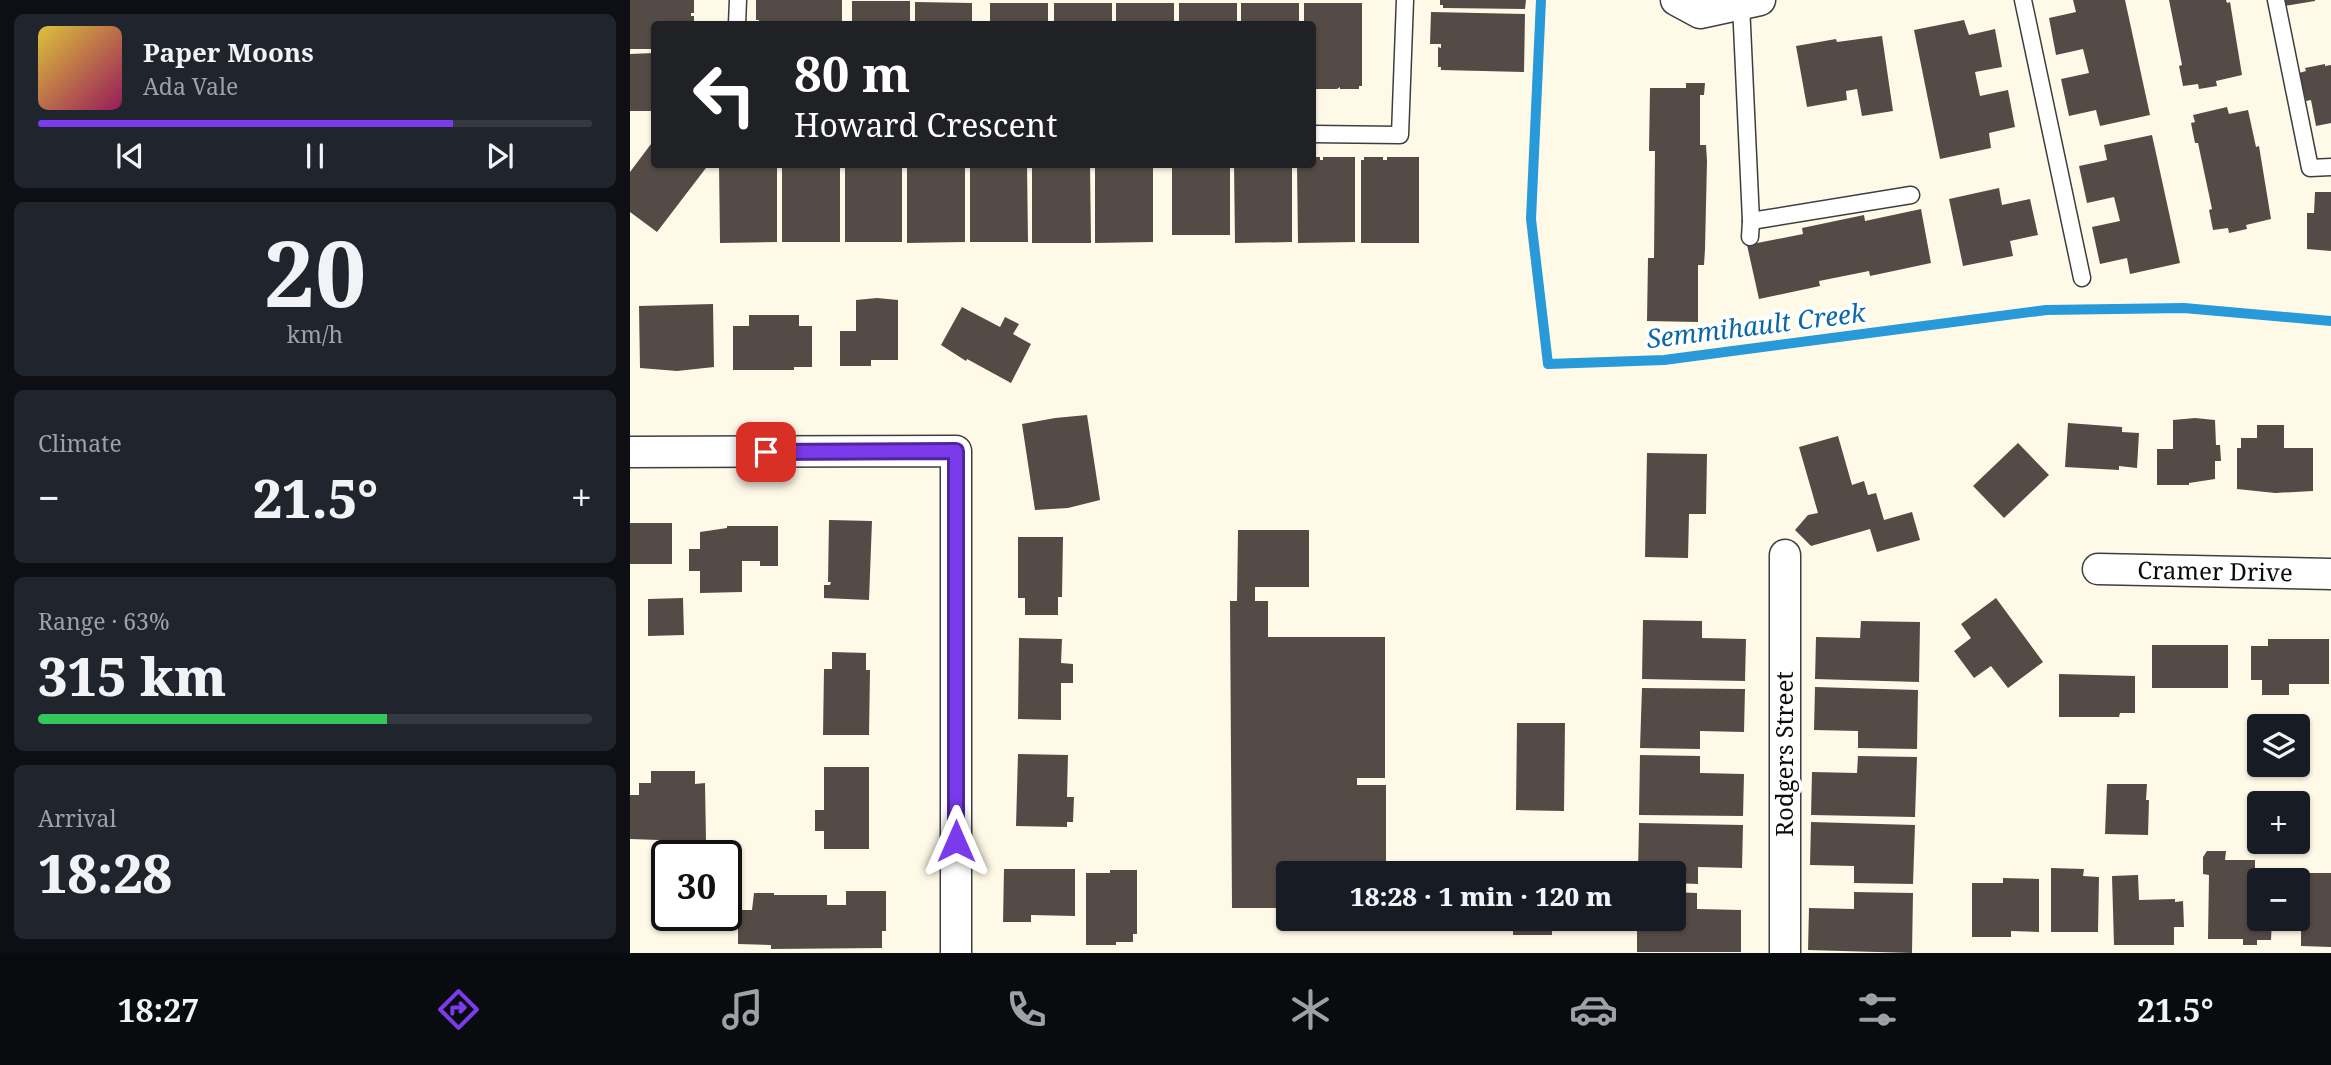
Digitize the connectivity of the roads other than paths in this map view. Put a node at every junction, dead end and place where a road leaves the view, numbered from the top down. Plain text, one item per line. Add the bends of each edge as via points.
1 (737, 0) edge
2 (1405, 0) edge
3 (1676, 0) edge
4 (2023, 0) edge
5 (2276, 0) edge
6 (1751, 2) edge
7 (737, 21) edge
8 (1316, 134) edge
9 (2331, 167) edge
10 (1911, 195) dead end
11 (2082, 278) dead end
12 (630, 452) edge
13 (1785, 555) dead end
14 (2098, 569) dead end
15 (2331, 574) edge
16 (956, 953) edge
17 (1785, 953) edge

1 - 7 lane
2 - 8 lane via 1401,135
3 - 6 street via 1700,13
4 - 11 lane
5 - 9 lane via 2309,168
6 - 10 lane via 1750,229
12 - 16 street via 956,451
13 - 17 street, Rodgers Street
14 - 15 street, Cramer Drive

